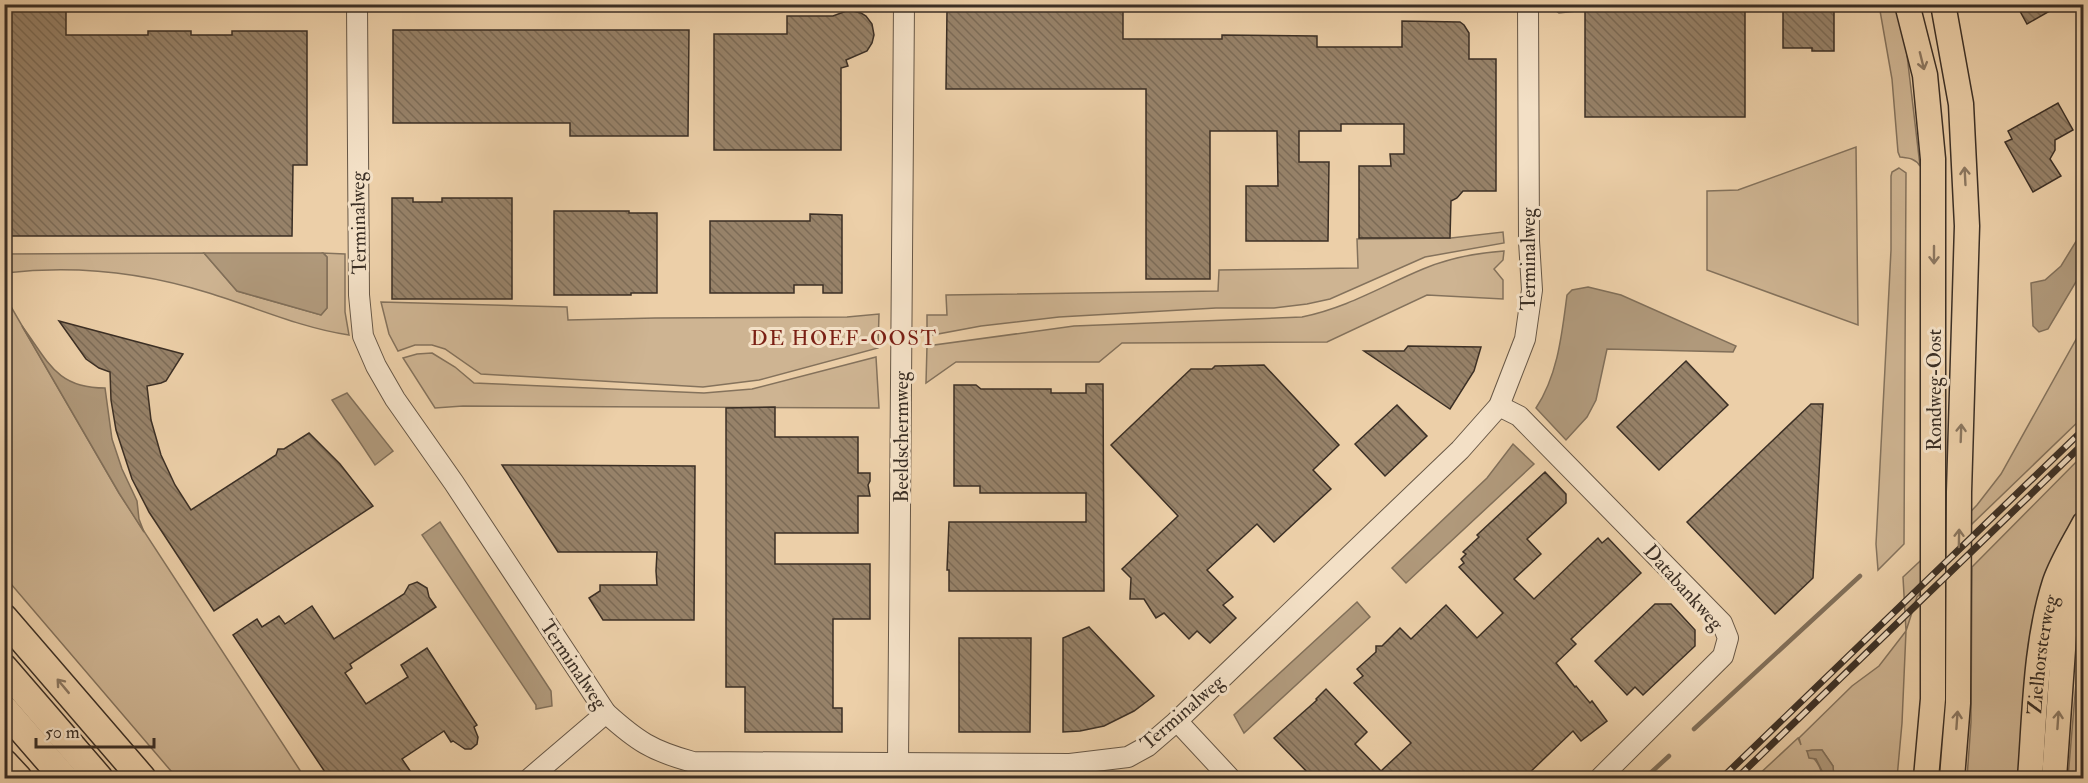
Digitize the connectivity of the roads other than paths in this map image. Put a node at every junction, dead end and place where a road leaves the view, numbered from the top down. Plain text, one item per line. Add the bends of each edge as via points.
1 (357, 4) edge
2 (904, 4) edge
3 (1528, 4) edge
4 (1908, 4) edge
5 (1942, 4) edge
6 (1499, 406) junction
7 (2080, 530) edge
8 (4, 618) edge
9 (4, 668) edge
10 (4, 709) edge
11 (606, 712) junction
12 (1177, 721) junction
13 (898, 762) junction
14 (4, 763) edge
15 (18, 778) edge
16 (64, 778) edge
17 (99, 778) edge
18 (142, 778) edge
19 (530, 778) edge
20 (1230, 778) edge
21 (1600, 778) edge
22 (1926, 778) edge
23 (1952, 778) edge
24 (2030, 778) edge
25 (2054, 778) edge

1 - 11 street, Terminalweg via 357,217 363,336 395,399
2 - 13 street, Beeldschermweg
3 - 6 street, Terminalweg via 1532,290 1525,339
4 -> 22 main road, Rondweg-Oost via 1925,75 1933,159 1933,699
23 -> 5 main road, Rondweg-Oost via 1958,703 1959,492 1968,226 1961,104
6 - 12 street, Terminalweg via 1460,450
6 - 21 street, Databankweg via 1519,416 1722,623 1728,638 1723,656
7 - 24 main road, Zielhorsterweg via 2056,580 2048,612 2038,673
25 -> 7 main road, Zielhorsterweg via 2065,621
18 -> 8 highway
9 - 17 highway
10 - 16 highway
11 - 13 street, Terminalweg via 634,737 662,754 693,762
11 - 19 street
12 - 13 street, Terminalweg via 1128,757 1100,762
12 - 20 street
14 - 15 highway

